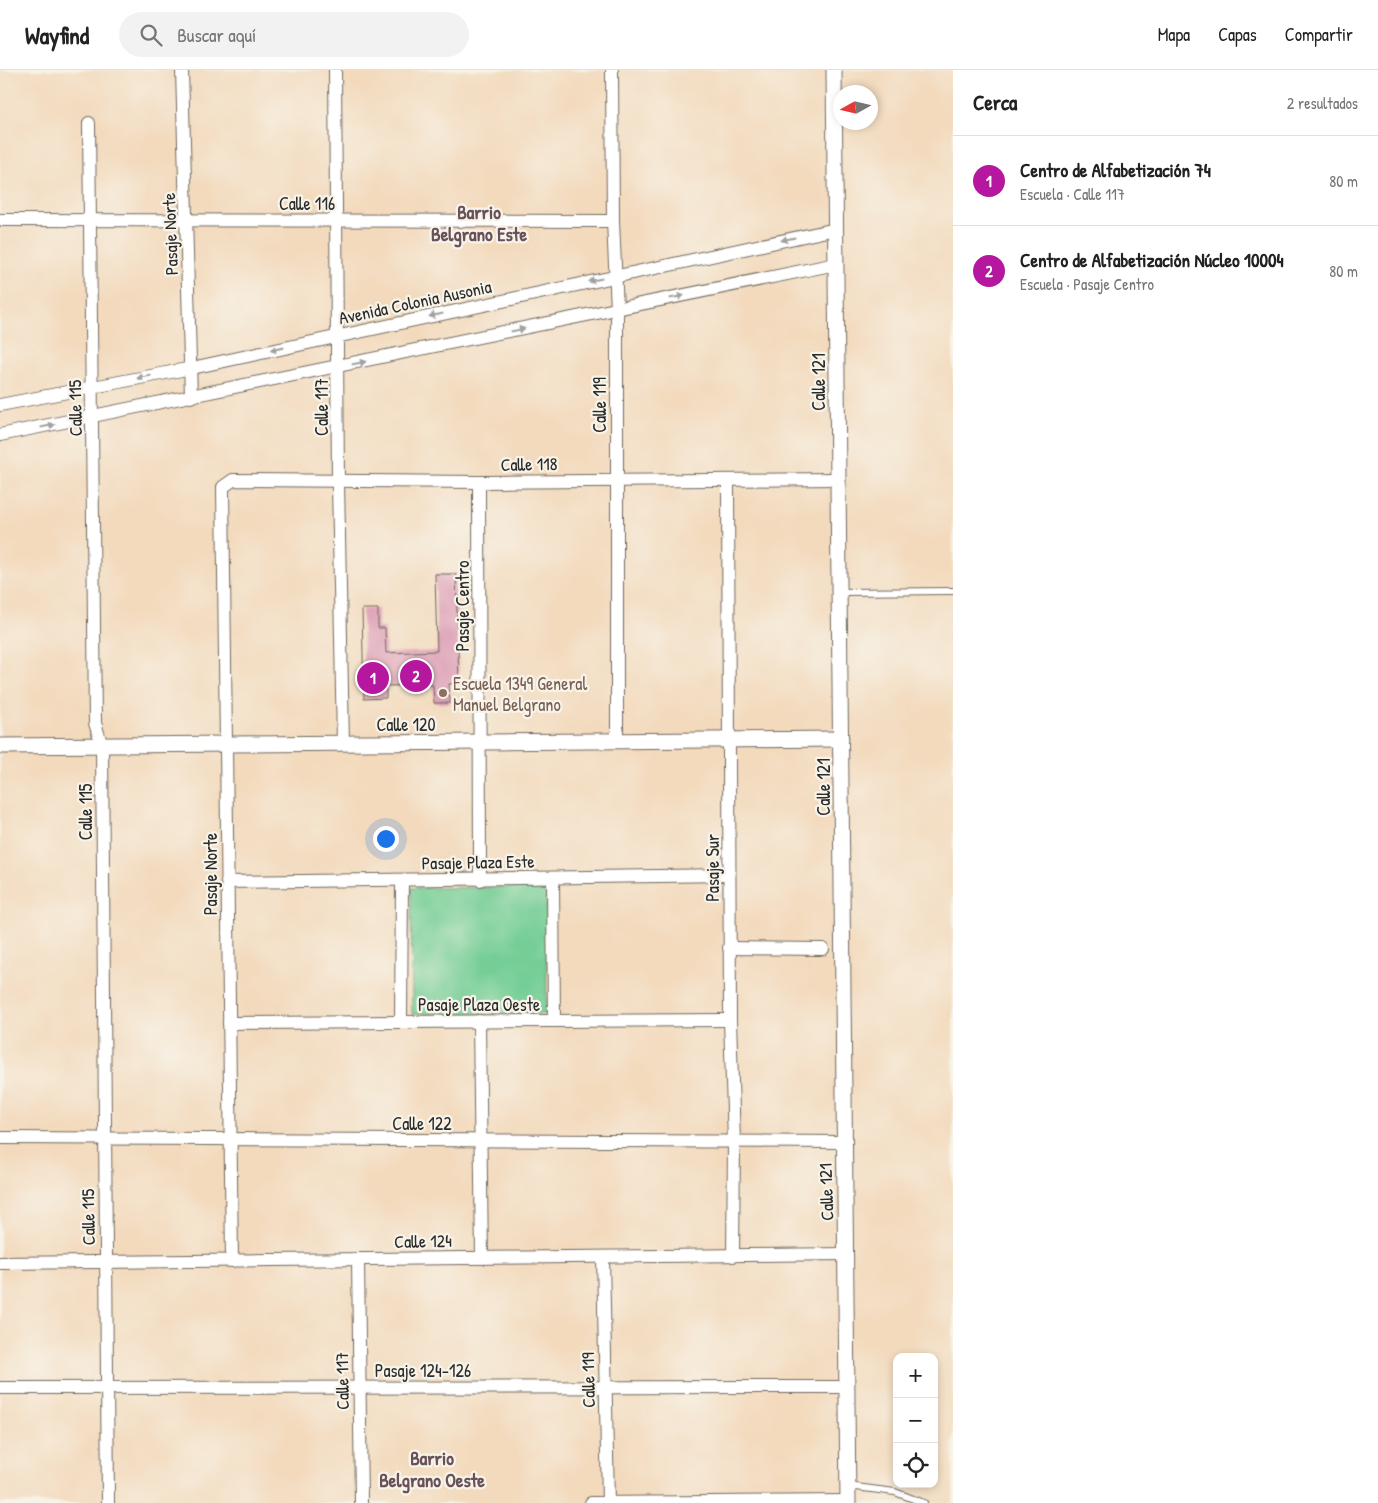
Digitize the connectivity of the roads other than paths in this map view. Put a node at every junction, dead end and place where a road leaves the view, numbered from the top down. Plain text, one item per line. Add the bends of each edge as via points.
1 (182, 70) edge
2 (335, 70) edge
3 (612, 70) edge
4 (834, 70) edge
5 (89, 123) dead end
6 (0, 220) edge
7 (90, 220) junction
8 (188, 220) junction
9 (336, 221) junction
10 (613, 221) junction
11 (836, 229) junction
12 (836, 264) junction
13 (616, 276) junction
14 (617, 310) junction
15 (338, 336) junction
16 (192, 368) junction
17 (338, 368) junction
18 (92, 387) junction
19 (191, 397) junction
20 (0, 405) edge
21 (92, 416) junction
22 (0, 435) edge
23 (616, 480) junction
24 (728, 480) junction
25 (838, 480) junction
26 (338, 482) junction
27 (479, 482) junction
28 (223, 487) joint
29 (953, 591) edge
30 (839, 592) junction
31 (841, 739) junction
32 (728, 740) junction
33 (617, 741) junction
34 (480, 742) junction
35 (343, 743) junction
36 (227, 744) junction
37 (0, 746) edge
38 (102, 746) junction
39 (729, 875) junction
40 (553, 879) junction
41 (480, 880) junction
42 (402, 881) junction
43 (227, 882) junction
44 (730, 948) junction
45 (823, 949) dead end
46 (730, 1020) junction
47 (554, 1021) junction
48 (401, 1022) junction
49 (480, 1022) junction
50 (229, 1023) junction
51 (0, 1138) edge
52 (105, 1138) junction
53 (229, 1139) junction
54 (482, 1140) junction
55 (734, 1142) junction
56 (844, 1142) junction
57 (847, 1254) junction
58 (733, 1256) junction
59 (604, 1257) junction
60 (482, 1258) junction
61 (358, 1259) junction
62 (232, 1260) junction
63 (106, 1262) junction
64 (0, 1263) edge
65 (846, 1387) junction
66 (0, 1388) edge
67 (107, 1388) junction
68 (359, 1388) junction
69 (606, 1388) junction
70 (848, 1486) junction
71 (848, 1502) edge
72 (108, 1503) edge
73 (361, 1503) edge
74 (591, 1503) edge
75 (608, 1503) edge
76 (924, 1503) edge

1 - 8 street, Pasaje Norte
2 - 9 street, Calle 117
3 - 10 street, Calle 119
4 - 11 street, Calle 121
5 - 7 street, Calle 115
6 - 7 street, Calle 116
7 - 8 street, Calle 116
7 - 18 street, Calle 115
8 - 9 street, Calle 116
8 - 16 street, Pasaje Norte
9 - 10 street, Calle 116
9 - 15 street, Calle 117
10 - 13 street, Calle 119
11 - 12 street, Calle 121
11 -> 13 street, Avenida Colonia Ausonia
14 -> 12 street
12 - 25 street, Calle 121
13 - 14 street, Calle 119
13 -> 15 street, Avenida Colonia Ausonia
17 -> 14 street
14 - 23 street, Calle 119
15 -> 16 street, Avenida Colonia Ausonia
15 - 17 street, Calle 117
16 -> 18 street, Avenida Colonia Ausonia
16 - 19 street, Pasaje Norte
17 - 19 street
17 - 26 street, Calle 117
18 - 20 street, Avenida Colonia Ausonia
18 - 21 street, Calle 115
19 - 21 street
22 -> 21 street
21 - 38 street, Calle 115 via 95,723
23 - 24 street, Calle 118
23 - 27 street, Calle 118
23 - 33 street, Calle 119
24 - 25 street, Calle 118
24 - 32 street, Pasaje Sur
25 - 30 street, Calle 121
26 - 27 street, Calle 118
26 - 28 street, Calle 118 via 232,480
26 - 35 street, Calle 117
27 - 34 street, Pasaje Centro
28 - 36 street, Pasaje Norte
29 - 30 lane
30 - 31 street, Calle 121
31 - 32 street, Calle 120
31 - 56 street, Calle 121
32 - 33 street, Calle 120
32 - 39 street, Pasaje Sur
33 - 34 street, Calle 120
34 - 35 street, Calle 120
34 - 41 street, Pasaje Centro
35 - 36 street, Calle 120
36 - 38 street, Calle 120
36 - 43 street, Pasaje Norte
37 - 38 street, Calle 120
38 - 52 street, Calle 115
39 - 40 street, Pasaje Plaza Este
39 - 44 street, Pasaje Sur
40 - 41 street, Pasaje Plaza Este
40 - 47 street
41 - 42 street, Pasaje Plaza Este
42 - 43 street, Pasaje Plaza Este
42 - 48 street
43 - 50 street, Pasaje Norte
44 - 45 street
44 - 46 street, Pasaje Sur
46 - 47 street, Pasaje Plaza Oeste
46 - 55 street, Pasaje Sur
47 - 49 street, Pasaje Plaza Oeste
48 - 49 street, Pasaje Plaza Oeste
48 - 50 street, Pasaje Plaza Oeste
49 - 54 street
50 - 53 street, Pasaje Norte
51 - 52 street, Calle 122
52 - 53 street, Calle 122
52 - 63 street, Calle 115
53 - 54 street, Calle 122
53 - 62 street, Pasaje Norte
54 - 55 street, Calle 122
54 - 60 street
55 - 56 street, Calle 122
55 - 58 street, Pasaje Sur
56 - 57 street, Calle 121
57 - 58 street, Calle 124
57 - 65 street, Calle 121
58 - 59 street, Calle 124
59 - 60 street, Calle 124
59 - 69 street, Calle 119
60 - 61 street, Calle 124
61 - 62 street, Calle 124
61 - 68 street, Calle 117
62 - 63 street, Calle 124
63 - 64 street, Calle 124
63 - 67 street, Calle 115
65 - 69 street, Pasaje 124-126
65 - 70 street, Calle 121
66 - 67 street, Pasaje 124-126
67 - 68 street, Pasaje 124-126
67 - 72 street, Calle 115
68 - 69 street, Pasaje 124-126
68 - 73 street, Calle 117
69 - 75 street, Calle 119
70 - 71 street, Calle 121
70 - 76 lane via 895,1492
71 - 75 street
74 - 75 street

